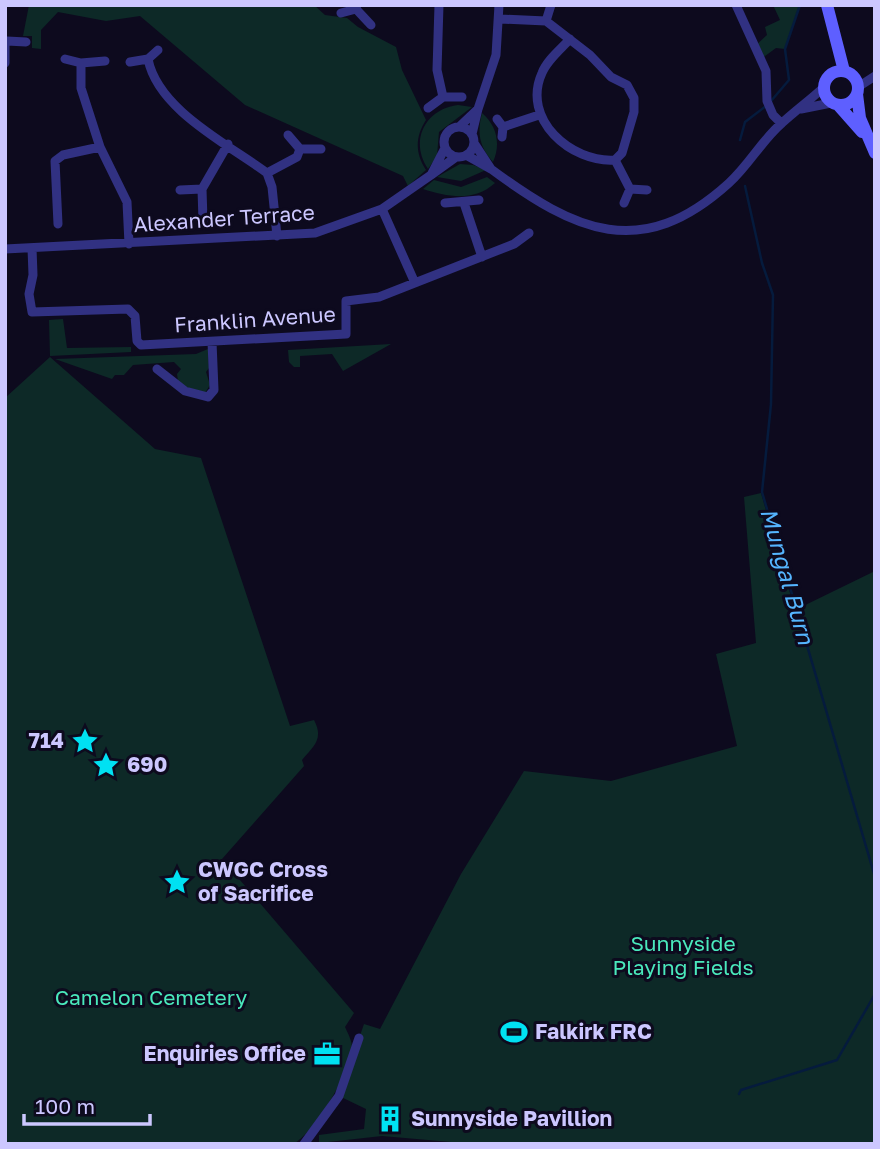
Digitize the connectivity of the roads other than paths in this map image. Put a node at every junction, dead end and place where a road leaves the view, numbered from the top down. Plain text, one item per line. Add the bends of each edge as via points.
1 (439, 5) edge
2 (499, 5) edge
3 (551, 5) edge
4 (736, 5) edge
5 (827, 5) edge
6 (356, 7) edge
7 (341, 13) dead end
8 (500, 19) junction
9 (546, 21) junction
10 (371, 25) dead end
11 (570, 39) junction
12 (6, 41) edge
13 (26, 42) dead end
14 (158, 50) dead end
15 (65, 58) dead end
16 (148, 59) junction
17 (105, 61) dead end
18 (130, 62) dead end
19 (5, 63) edge
20 (81, 63) junction
21 (838, 72) junction
22 (875, 76) edge
23 (823, 88) junction
24 (858, 91) junction
25 (443, 97) junction
26 (462, 97) dead end
27 (835, 105) junction
28 (428, 108) dead end
29 (478, 109) junction
30 (799, 109) junction
31 (539, 115) junction
32 (781, 123) junction
33 (460, 127) junction
34 (501, 128) dead end
35 (288, 135) dead end
36 (473, 138) junction
37 (229, 144) junction
38 (100, 147) junction
39 (445, 148) junction
40 (300, 149) junction
41 (321, 149) dead end
42 (873, 150) edge
43 (466, 155) junction
44 (456, 157) junction
45 (615, 160) junction
46 (491, 169) junction
47 (267, 173) junction
48 (431, 175) junction
49 (202, 189) junction
50 (180, 190) dead end
51 (630, 190) junction
52 (647, 190) dead end
53 (479, 200) dead end
54 (445, 203) dead end
55 (464, 203) junction
56 (624, 203) dead end
57 (382, 209) junction
58 (202, 221) dead end
59 (58, 224) dead end
60 (529, 233) dead end
61 (277, 236) junction
62 (129, 243) junction
63 (32, 248) junction
64 (5, 249) edge
65 (482, 257) junction
66 (415, 283) junction
67 (212, 342) junction
68 (157, 369) dead end
69 (359, 1038) dead end
70 (304, 1144) edge

1 - 25 street via 437,70
2 - 8 street
3 - 9 street
4 - 32 street via 766,71 767,101
5 - 21 main road
6 - 7 street
6 - 10 street
8 - 9 street
8 - 29 street via 496,55
9 - 11 street
11 - 31 street via 542,72 537,93
11 - 45 street via 611,77 627,85 634,98 622,153
12 - 13 street
12 - 19 street
14 - 16 street
15 - 20 street
16 - 18 street
16 - 37 street via 165,97
17 - 20 street
20 - 38 street via 81,88
21 - 23 main road
21 - 24 main road via 856,80
22 - 24 street
23 - 27 main road
23 - 30 street
24 - 27 main road via 848,104
24 - 42 main road via 860,118
25 - 26 street
25 - 28 street
27 - 30 street
27 - 42 main road via 854,120
29 - 33 street
29 - 36 street
30 - 32 street
31 - 34 street
31 - 45 street via 553,135 583,154
32 - 46 street via 730,182 692,213 627,232 600,229 560,215
33 - 36 street
33 - 39 street via 447,132
35 - 40 street
36 - 43 street
36 - 46 street
37 - 47 street
37 - 49 street
38 - 59 street via 55,160
38 - 62 street via 127,202
39 - 44 street
39 - 48 street
40 - 41 street
40 - 47 street via 297,157
43 - 44 street
43 - 46 street
44 - 48 street, Alexander Terrace
45 - 51 street
47 - 61 street
48 - 57 street, Alexander Terrace
49 - 50 street
49 - 58 street
51 - 52 street
51 - 56 street
53 - 55 street
54 - 55 street
55 - 65 street
57 - 61 street, Alexander Terrace via 334,228
57 - 66 street
60 - 65 street, Franklin Avenue
61 - 62 street, Alexander Terrace
62 - 63 street, Alexander Terrace
63 - 64 street, Alexander Terrace
63 - 67 street, Franklin Avenue via 32,312 128,309 135,316 141,345
65 - 66 street, Franklin Avenue
66 - 67 street, Franklin Avenue via 379,297 346,301 346,334
67 - 68 street via 213,394 196,396 169,372
69 - 70 street via 339,1096

